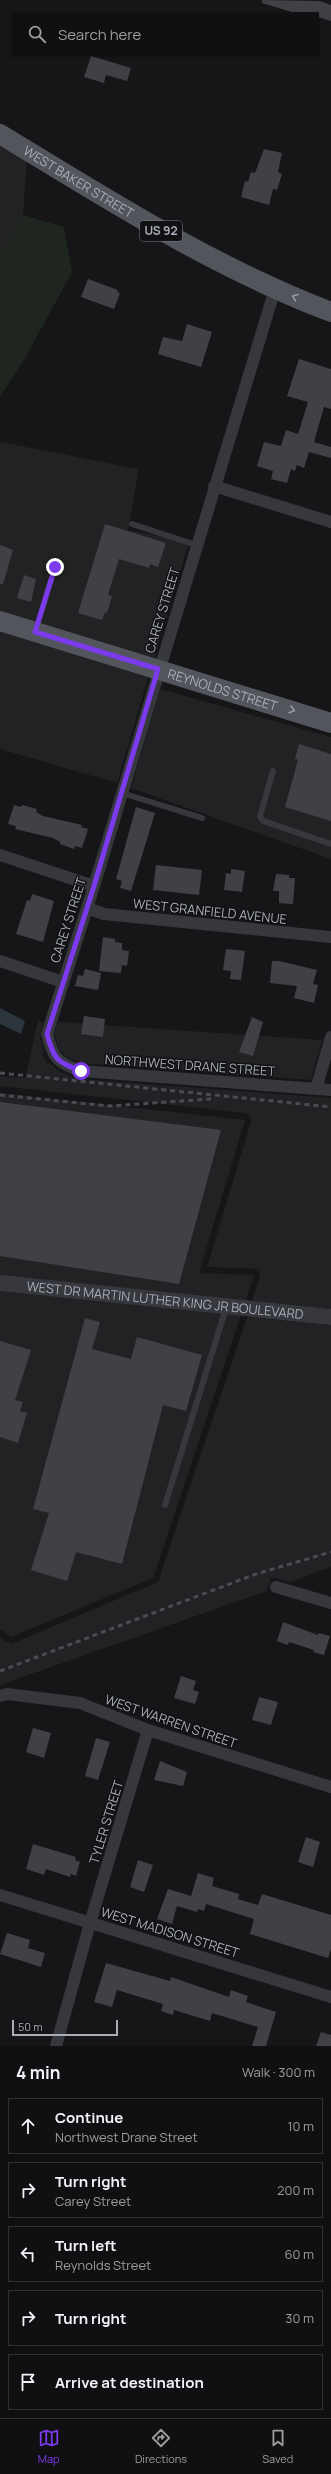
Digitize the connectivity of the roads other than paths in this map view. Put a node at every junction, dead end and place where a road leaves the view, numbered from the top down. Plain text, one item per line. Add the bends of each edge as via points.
1 (0, 134) edge
2 (275, 289) junction
3 (331, 312) edge
4 (214, 486) junction
5 (331, 522) edge
6 (132, 524) dead end
7 (196, 545) junction
8 (55, 567) dead end
9 (0, 621) edge
10 (35, 632) junction
11 (158, 669) junction
12 (331, 723) edge
13 (273, 771) dead end
14 (122, 793) junction
15 (202, 818) dead end
16 (331, 844) edge
17 (0, 855) edge
18 (94, 886) junction
19 (87, 908) junction
20 (331, 937) edge
21 (0, 961) edge
22 (63, 982) junction
23 (331, 1037) edge
24 (52, 1054) joint
25 (316, 1089) junction
26 (331, 1090) edge
27 (0, 1283) edge
28 (227, 1306) junction
29 (331, 1317) edge
30 (166, 1505) dead end
31 (276, 1587) dead end
32 (331, 1603) edge
33 (0, 1696) edge
34 (148, 1730) junction
35 (331, 1787) edge
36 (0, 1895) edge
37 (90, 1922) junction
38 (331, 1997) edge
39 (56, 2046) edge

1 - 2 main road, WEST BAKER STREET / US 92 via 184,245
3 -> 2 main road, WEST BAKER STREET / US 92
2 - 4 street, CAREY STREET
4 - 5 street
4 - 7 street, CAREY STREET
6 - 7 lane
7 - 11 street, CAREY STREET
8 - 10 lane
9 - 10 main road, REYNOLDS STREET
10 - 11 main road, REYNOLDS STREET
11 -> 12 main road, REYNOLDS STREET
11 - 14 street, CAREY STREET
13 - 16 lane via 260,816 263,821
14 - 15 lane
14 - 18 street, CAREY STREET
17 - 18 street
18 - 19 street, CAREY STREET
19 - 20 street, WEST GRANFIELD AVENUE via 104,914
19 - 22 street, CAREY STREET
21 - 22 street
22 - 24 street, CAREY STREET via 47,1034
23 - 25 street
24 - 25 street, NORTHWEST DRANE STREET via 60,1064 81,1071
25 - 26 street, NORTHWEST DRANE STREET
27 - 28 street, WEST DR MARTIN LUTHER KING JR BOULEVARD
28 - 29 street, WEST DR MARTIN LUTHER KING JR BOULEVARD
28 - 30 lane
31 - 32 street
33 - 34 street, WEST WARREN STREET via 8,1694 80,1703
34 - 35 street, WEST WARREN STREET
34 - 37 street, TYLER STREET
36 - 37 street, WEST MADISON STREET
37 - 38 street, WEST MADISON STREET
37 - 39 street, TYLER STREET

